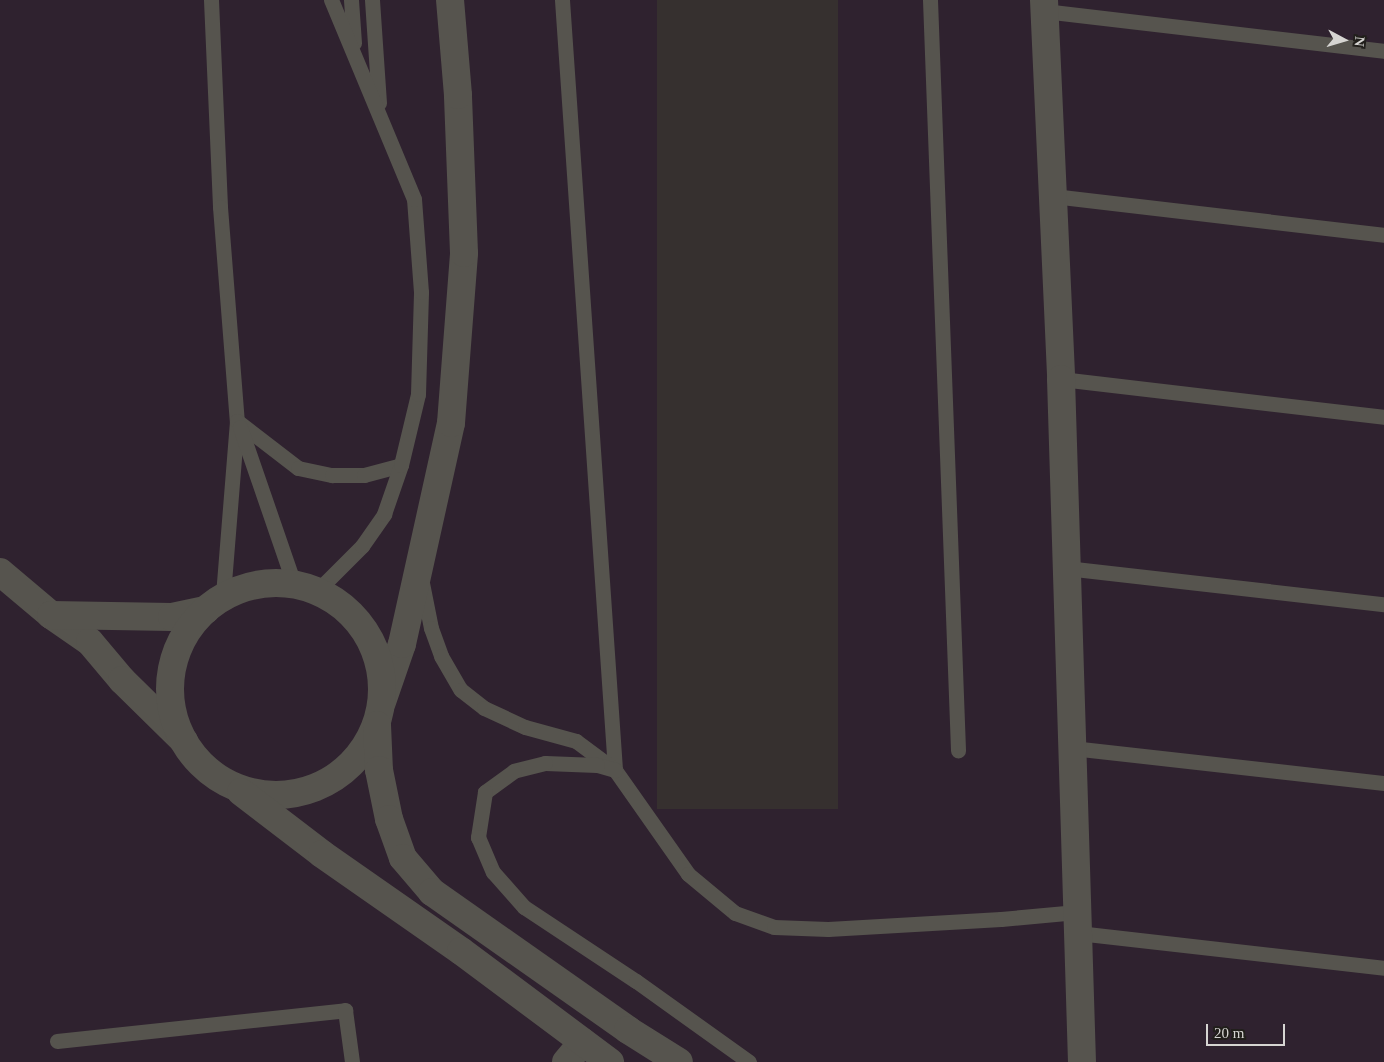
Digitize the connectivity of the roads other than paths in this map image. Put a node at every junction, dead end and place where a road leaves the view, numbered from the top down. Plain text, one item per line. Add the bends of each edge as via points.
1 (211, 0) edge
2 (351, 0) edge
3 (372, 0) edge
4 (450, 0) edge
5 (562, 0) edge
6 (930, 0) edge
7 (332, 1) edge
8 (1044, 5) edge
9 (1384, 51) edge
10 (354, 55) junction
11 (380, 116) junction
12 (1053, 196) junction
13 (1384, 235) edge
14 (1061, 379) junction
15 (1384, 418) edge
16 (237, 421) junction
17 (401, 465) junction
18 (418, 568) junction
19 (1066, 568) junction
20 (0, 572) edge
21 (306, 588) junction
22 (214, 602) junction
23 (1384, 604) edge
24 (51, 614) junction
25 (380, 713) junction
26 (184, 741) junction
27 (1072, 748) junction
28 (958, 750) dead end
29 (615, 770) junction
30 (1384, 783) edge
31 (236, 788) junction
32 (1078, 922) junction
33 (1384, 968) edge
34 (57, 1041) dead end
35 (575, 1052) edge
36 (352, 1062) edge
37 (610, 1062) edge
38 (679, 1062) edge
39 (749, 1062) edge
40 (1082, 1062) edge

1 - 16 lane via 220,207
2 - 10 lane
3 - 11 lane
4 - 18 street via 458,95 464,253 451,423
5 - 29 lane
6 - 28 lane
7 - 10 lane
8 - 9 lane
8 - 12 street
10 - 11 lane
11 - 17 lane via 414,199 421,292 418,394
12 - 13 lane
12 - 14 street
14 - 15 lane
14 - 19 street
16 - 17 lane via 298,468 364,475
16 - 21 lane
16 - 22 lane
17 - 21 lane via 384,514 362,546
18 - 25 street via 402,644
18 - 29 lane via 430,628 441,656 461,690 484,708 525,727 576,740
19 - 23 lane
19 - 27 street
20 - 24 street
21 - 22 street via 271,583 247,587
21 - 25 street via 338,602 365,630 380,666
22 - 24 street via 164,617
22 - 26 street via 190,628 178,649 172,672 170,696 174,719
24 - 26 street via 90,642 122,680
25 - 31 street via 369,741 358,757 345,771 320,786 293,795 274,796
25 - 38 street via 379,770 389,818 403,858 432,892 628,1030
26 - 31 street via 197,761 215,777
27 - 30 lane
27 - 32 street
29 - 32 lane via 688,874 734,913 774,927 828,929 1001,919
29 - 39 lane via 597,765 546,764 514,771 485,792 478,837 494,872 524,907 636,981
31 - 35 street via 322,854 461,951
32 - 33 lane
32 - 40 street
34 - 36 lane via 345,1010
35 - 37 street

